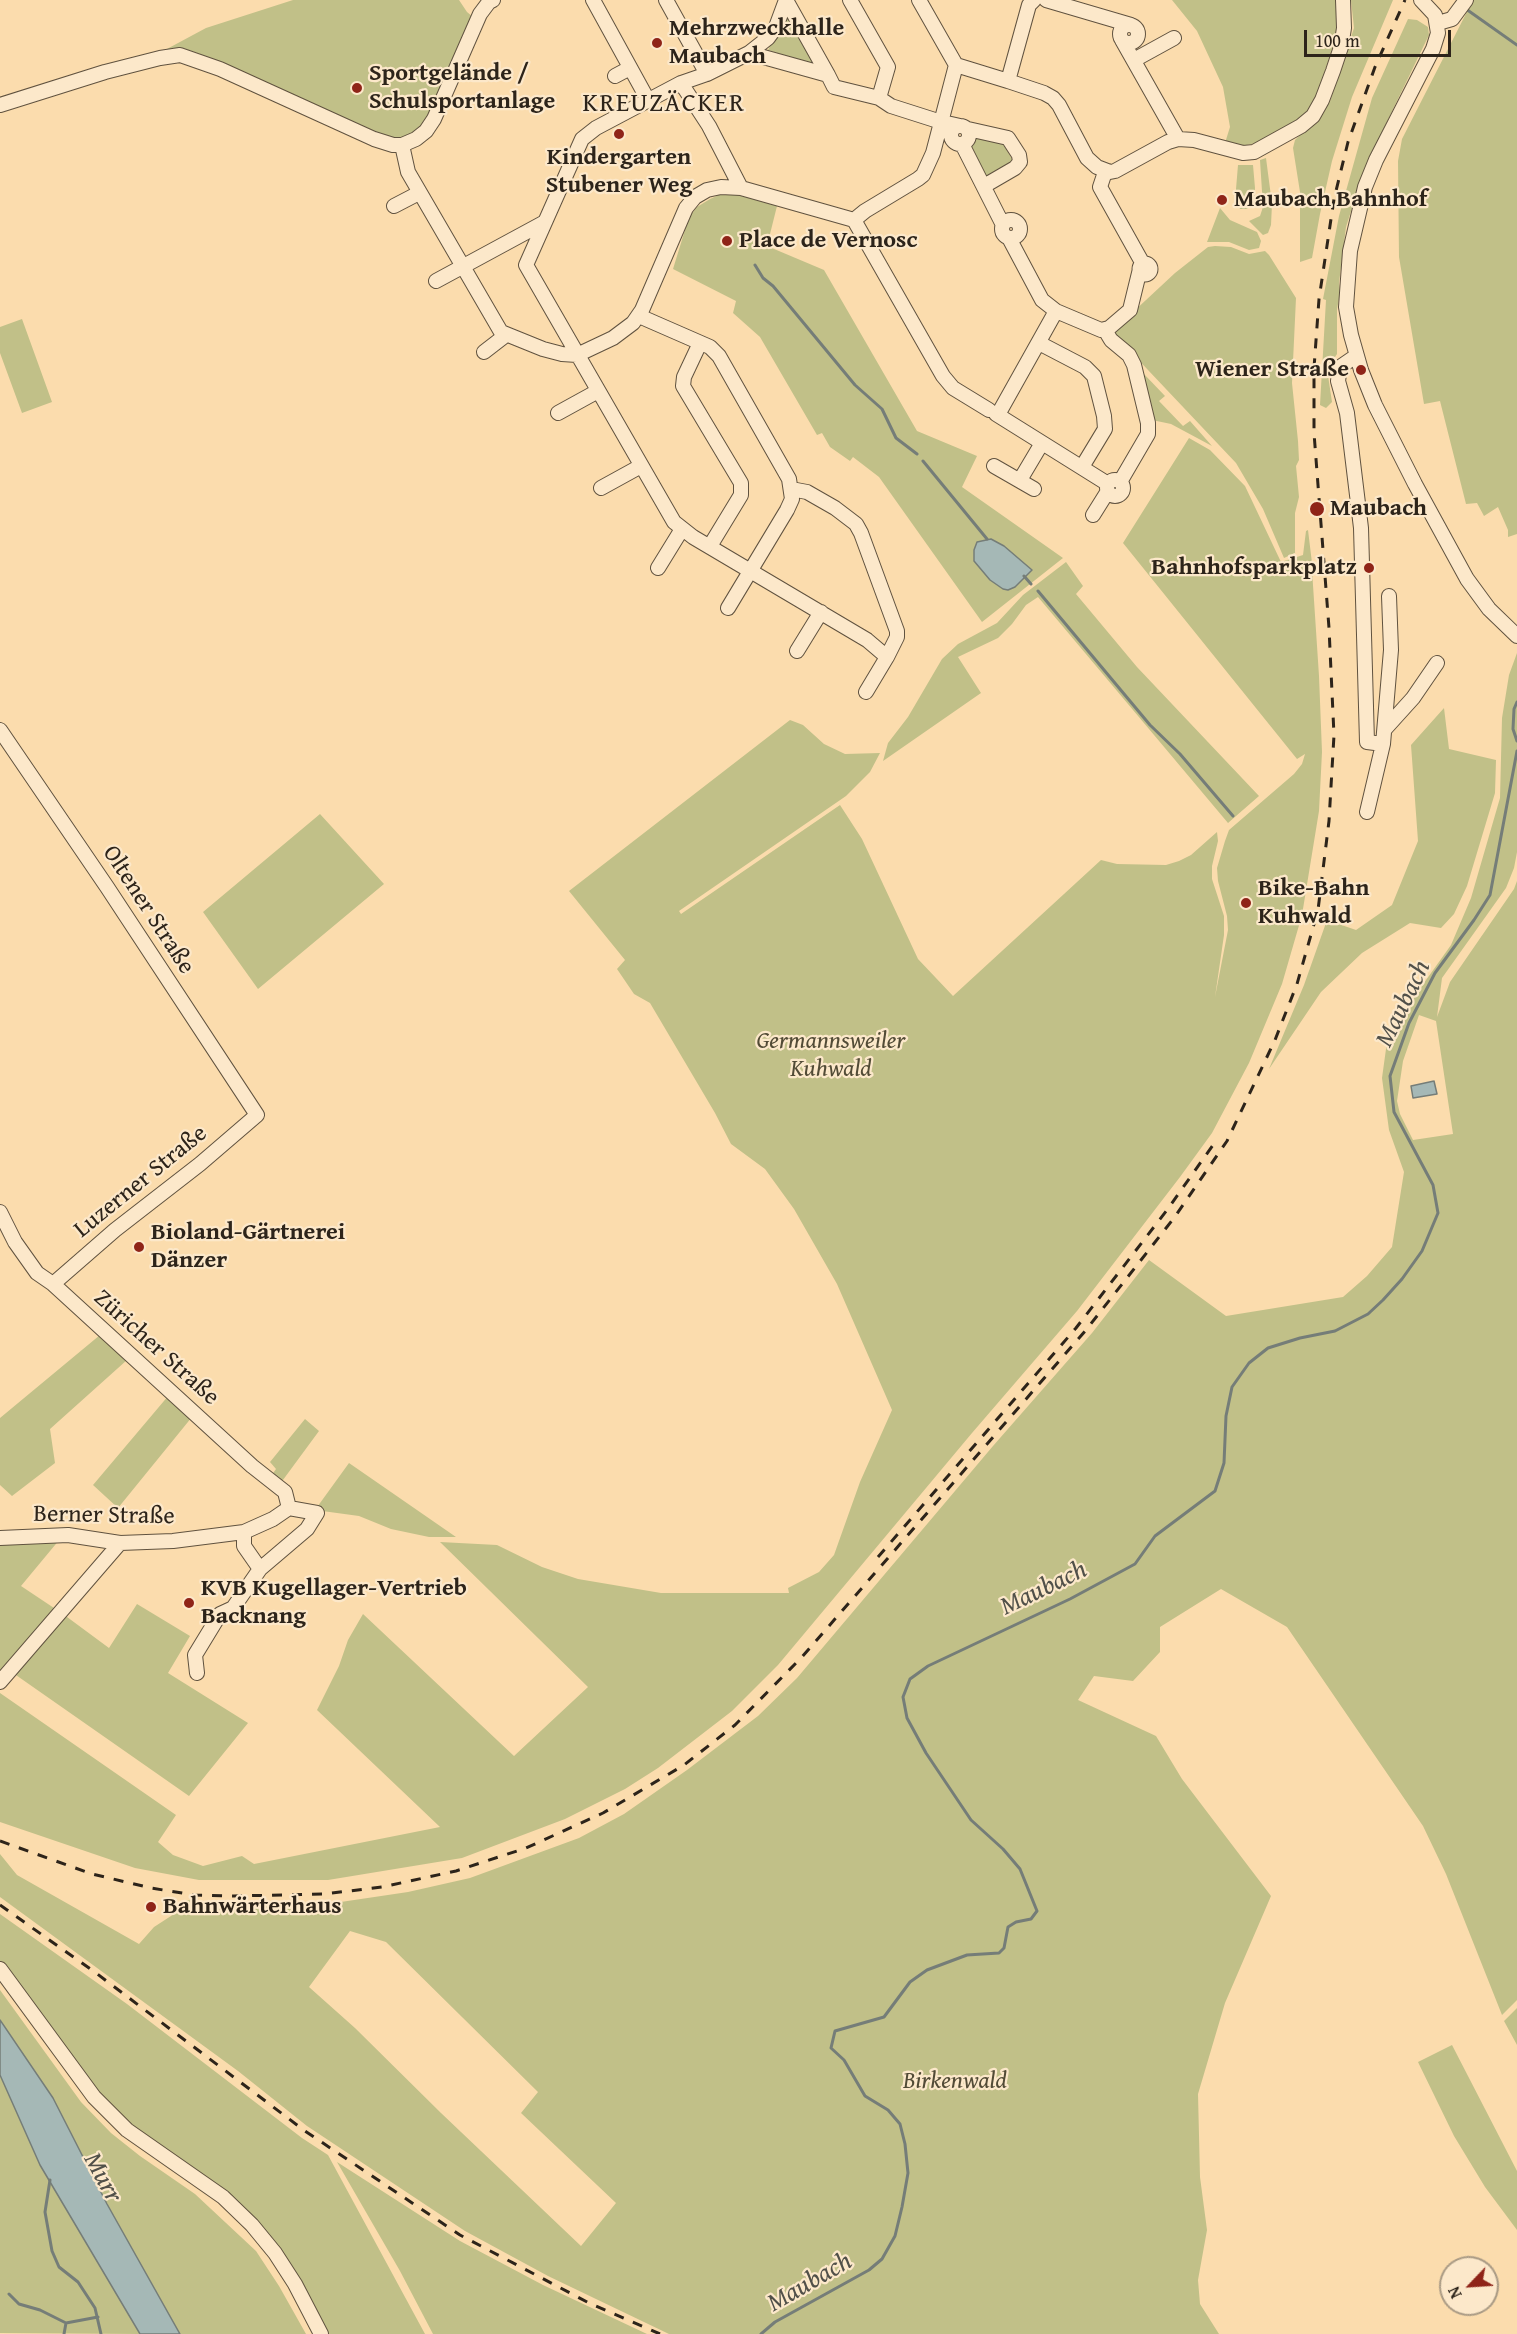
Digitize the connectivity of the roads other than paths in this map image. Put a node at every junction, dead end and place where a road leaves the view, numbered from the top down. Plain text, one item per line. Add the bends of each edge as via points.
1 (489, 0) edge
2 (593, 0) edge
3 (666, 0) edge
4 (786, 0) edge
5 (850, 0) edge
6 (920, 0) edge
7 (1034, 0) edge
8 (1046, 0) edge
9 (1343, 0) edge
10 (1421, 0) edge
11 (1466, 0) edge
12 (1438, 23) junction
13 (1174, 38) dead end
14 (749, 53) junction
15 (1134, 60) junction
16 (957, 66) junction
17 (630, 68) junction
18 (707, 74) junction
19 (828, 75) junction
20 (615, 76) dead end
21 (1008, 81) junction
22 (681, 83) junction
23 (879, 98) junction
24 (648, 100) junction
25 (0, 105) edge
26 (942, 122) junction
27 (964, 128) junction
28 (1178, 139) junction
29 (402, 146) junction
30 (1105, 172) junction
31 (984, 186) junction
32 (741, 188) junction
33 (419, 193) junction
34 (394, 206) dead end
35 (854, 220) junction
36 (545, 222) junction
37 (512, 240) junction
38 (526, 265) junction
39 (462, 266) junction
40 (436, 281) dead end
41 (1056, 311) junction
42 (639, 316) junction
43 (1105, 330) junction
44 (506, 335) junction
45 (700, 343) junction
46 (1039, 343) junction
47 (484, 352) dead end
48 (577, 355) junction
49 (1356, 356) junction
50 (598, 391) junction
51 (995, 411) junction
52 (558, 413) dead end
53 (1042, 443) junction
54 (641, 466) junction
55 (994, 466) dead end
56 (1082, 467) junction
57 (1020, 480) junction
58 (1112, 485) junction
59 (601, 488) dead end
60 (791, 489) junction
61 (1034, 489) dead end
62 (1093, 515) dead end
63 (682, 530) junction
64 (710, 546) junction
65 (658, 568) dead end
66 (750, 571) junction
67 (1389, 596) dead end
68 (728, 608) dead end
69 (821, 612) junction
70 (1517, 636) edge
71 (797, 651) dead end
72 (887, 657) junction
73 (1437, 663) dead end
74 (866, 692) dead end
75 (1385, 729) junction
76 (0, 730) edge
77 (1383, 744) junction
78 (1367, 812) dead end
79 (257, 1115) joint
80 (0, 1212) edge
81 (53, 1284) junction
82 (288, 1509) junction
83 (244, 1532) junction
84 (0, 1538) edge
85 (120, 1544) junction
86 (260, 1569) junction
87 (197, 1673) dead end
88 (0, 1682) edge
89 (0, 1969) edge
90 (321, 2334) edge

1 - 29 street via 434,119 416,140
2 - 17 street
3 - 18 street
4 - 14 street via 776,27
4 - 19 street
5 - 23 street via 888,67
6 - 16 street
7 - 21 street via 1029,5
8 - 15 street via 1136,28 1137,37 1130,43 1122,40
9 - 28 street via 1341,47 1313,116 1254,152
10 - 12 street
11 - 12 street via 1457,15
12 - 49 street via 1433,49 1376,160 1361,201 1346,295
13 - 15 street
14 - 18 street
14 - 19 street
15 - 28 street
16 - 21 street
16 - 26 street
17 - 20 street
17 - 24 street
18 - 22 street
19 - 23 street via 834,87
21 - 30 street via 1053,98 1088,158
22 - 24 street
22 - 32 street
23 - 26 street via 891,106
24 - 36 street via 582,139
25 - 29 street via 105,72 180,55 374,139
26 - 27 street
26 - 35 street via 923,175
27 - 31 street via 969,138 962,144
27 - 31 street via 1008,138 1019,155 1020,162 1015,168
28 - 30 street via 1115,171
29 - 33 street via 408,172
30 - 43 street via 1100,187 1142,266 1130,310
31 - 41 street via 1003,225 1011,220 1020,227 1018,236 1010,238 1042,300
32 - 35 street
32 - 42 street via 714,189 690,201
33 - 34 street
33 - 39 street
35 - 51 street via 943,376 952,388
36 - 37 street
36 - 38 street
37 - 38 street
37 - 39 street
38 - 48 street
39 - 40 street
39 - 44 street via 496,326
41 - 43 street
41 - 46 street
42 - 45 street
42 - 48 street via 613,338
43 - 58 street via 1134,365 1148,423 1148,434
44 - 47 street
44 - 48 street via 562,354
45 - 60 street via 720,356
45 - 64 street via 683,386 741,483 741,495
46 - 51 street
46 - 56 street via 1085,367 1094,376 1105,429
48 - 50 street
49 - 70 street via 1375,405 1467,579 1489,609
49 - 77 street via 1340,368 1338,381 1347,413 1362,538 1367,742
50 - 52 street
50 - 54 street
51 - 53 street
53 - 56 street
53 - 57 street
54 - 59 street
54 - 63 street
55 - 57 street
56 - 58 street
57 - 61 street
58 - 62 street
60 - 66 street via 787,510
60 - 72 street via 807,492 856,524 897,631
63 - 64 street
63 - 65 street
64 - 66 street
66 - 68 street
66 - 69 street
67 - 75 street via 1391,650
69 - 71 street
69 - 72 street
72 - 74 street
73 - 75 street
75 - 77 street
76 - 79 street, Oltener Straße
77 - 78 street
79 - 81 street, Luzerner Straße
80 - 81 street, Züricher Straße via 26,1260
81 - 82 street, Züricher Straße via 285,1492
82 - 83 street, Berner Straße
82 - 86 street via 317,1514 307,1528
83 - 85 street, Berner Straße
83 - 86 street via 244,1546
84 - 85 street, Berner Straße via 68,1535
85 - 88 street
86 - 87 street via 233,1608 220,1614 195,1655
89 - 90 street via 94,2097 127,2130 223,2197 252,2225 285,2268

